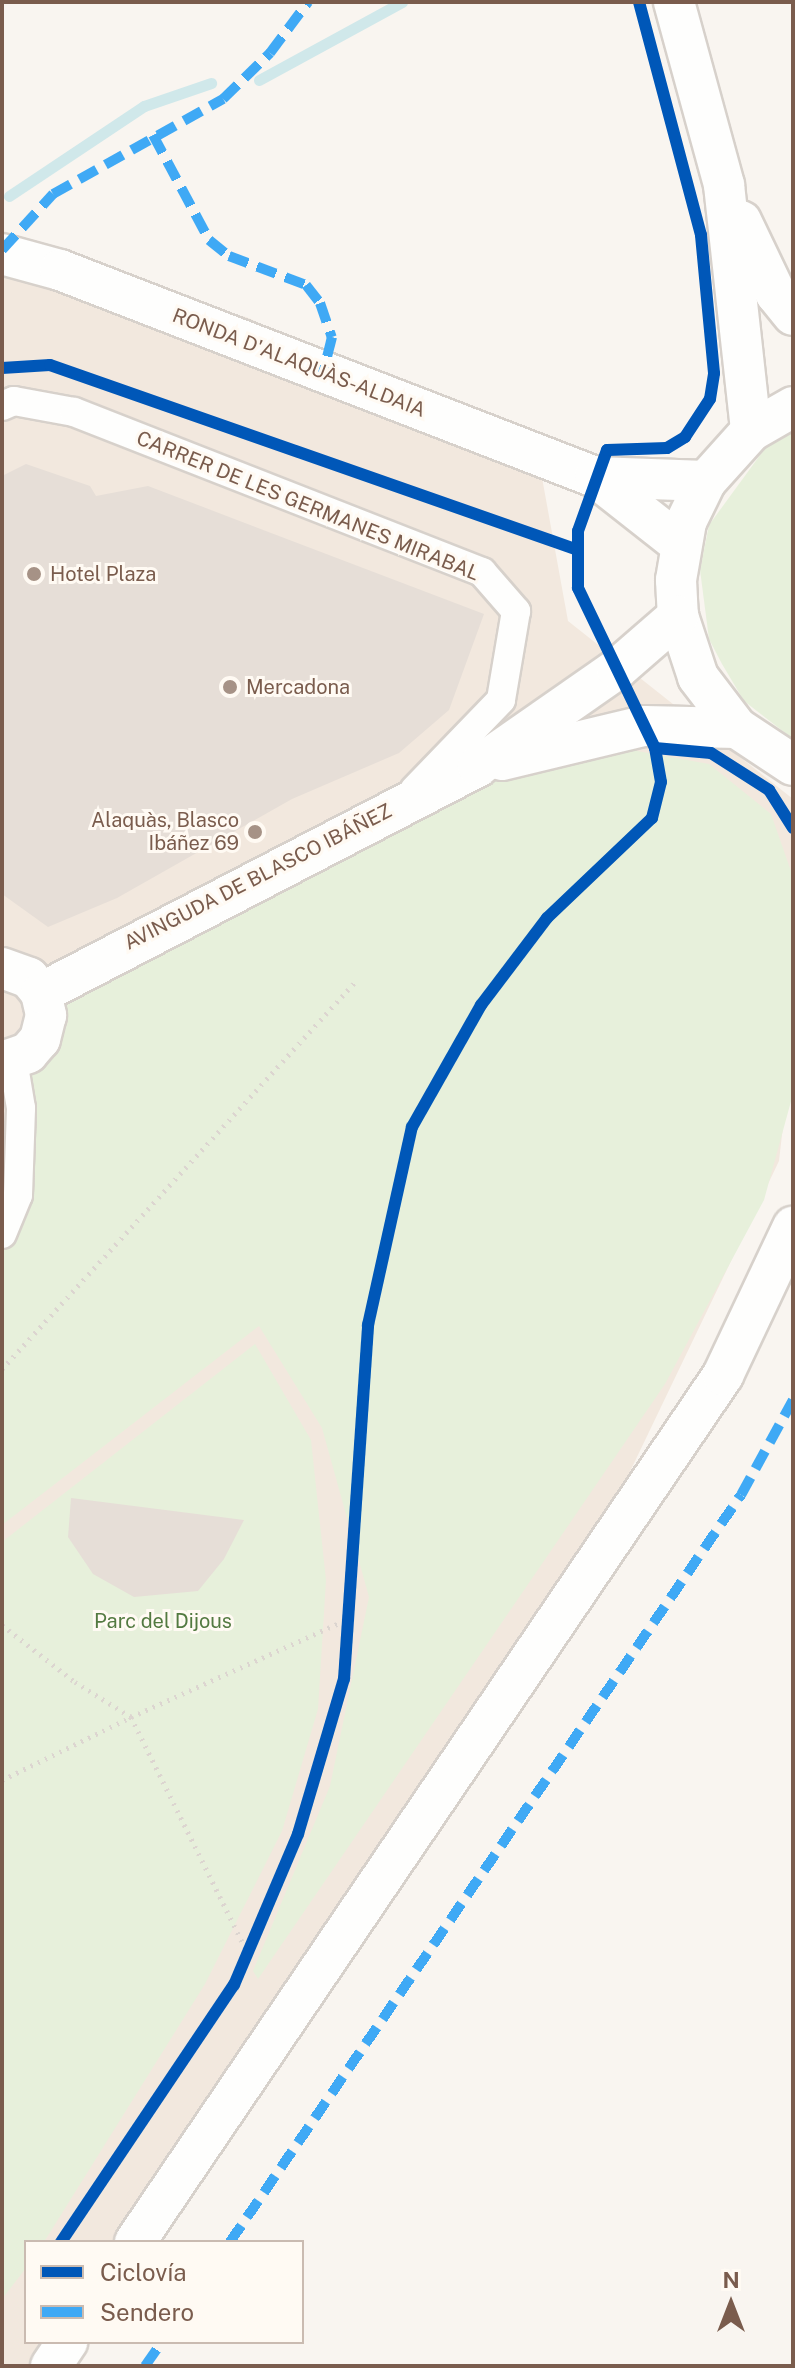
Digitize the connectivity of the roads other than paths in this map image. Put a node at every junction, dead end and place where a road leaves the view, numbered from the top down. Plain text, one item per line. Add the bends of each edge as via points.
1 (674, 2) edge
2 (724, 185) junction
3 (2, 254) edge
4 (793, 315) edge
5 (2, 406) edge
6 (793, 407) edge
7 (751, 431) junction
8 (595, 477) junction
9 (706, 481) junction
10 (680, 544) junction
11 (678, 616) junction
12 (737, 728) junction
13 (793, 765) edge
14 (478, 766) junction
15 (402, 802) junction
16 (2, 968) edge
17 (41, 993) junction
18 (7, 1061) edge
19 (10, 1169) edge
20 (793, 1227) edge
21 (2, 1234) edge
22 (136, 2240) edge
23 (66, 2344) edge
24 (51, 2366) edge

1 - 2 main road
2 - 4 main road via 776,294
2 - 7 main road
3 - 8 main road, RONDA D'ALAQUÀS-ALDAIA via 60,270
5 - 15 street, CARRER DE LES GERMANES MIRABAL via 14,401 74,412 482,572 516,611 501,700
6 - 7 main road
7 - 9 main road
8 - 9 main road
8 - 10 main road
9 - 10 main road
10 - 11 main road
11 - 12 main road via 698,677
11 - 14 main road, AVINGUDA DE BLASCO IBÁÑEZ via 617,669
12 - 13 main road
12 - 14 main road, AVINGUDA DE BLASCO IBÁÑEZ via 644,726
14 - 15 main road, AVINGUDA DE BLASCO IBÁÑEZ
15 - 17 main road, AVINGUDA DE BLASCO IBÁÑEZ
16 - 17 main road via 29,978
17 - 18 main road via 45,1029 28,1053
18 - 19 street via 21,1108
19 - 21 street via 18,1195
20 - 22 main road via 723,1375
23 - 24 main road

